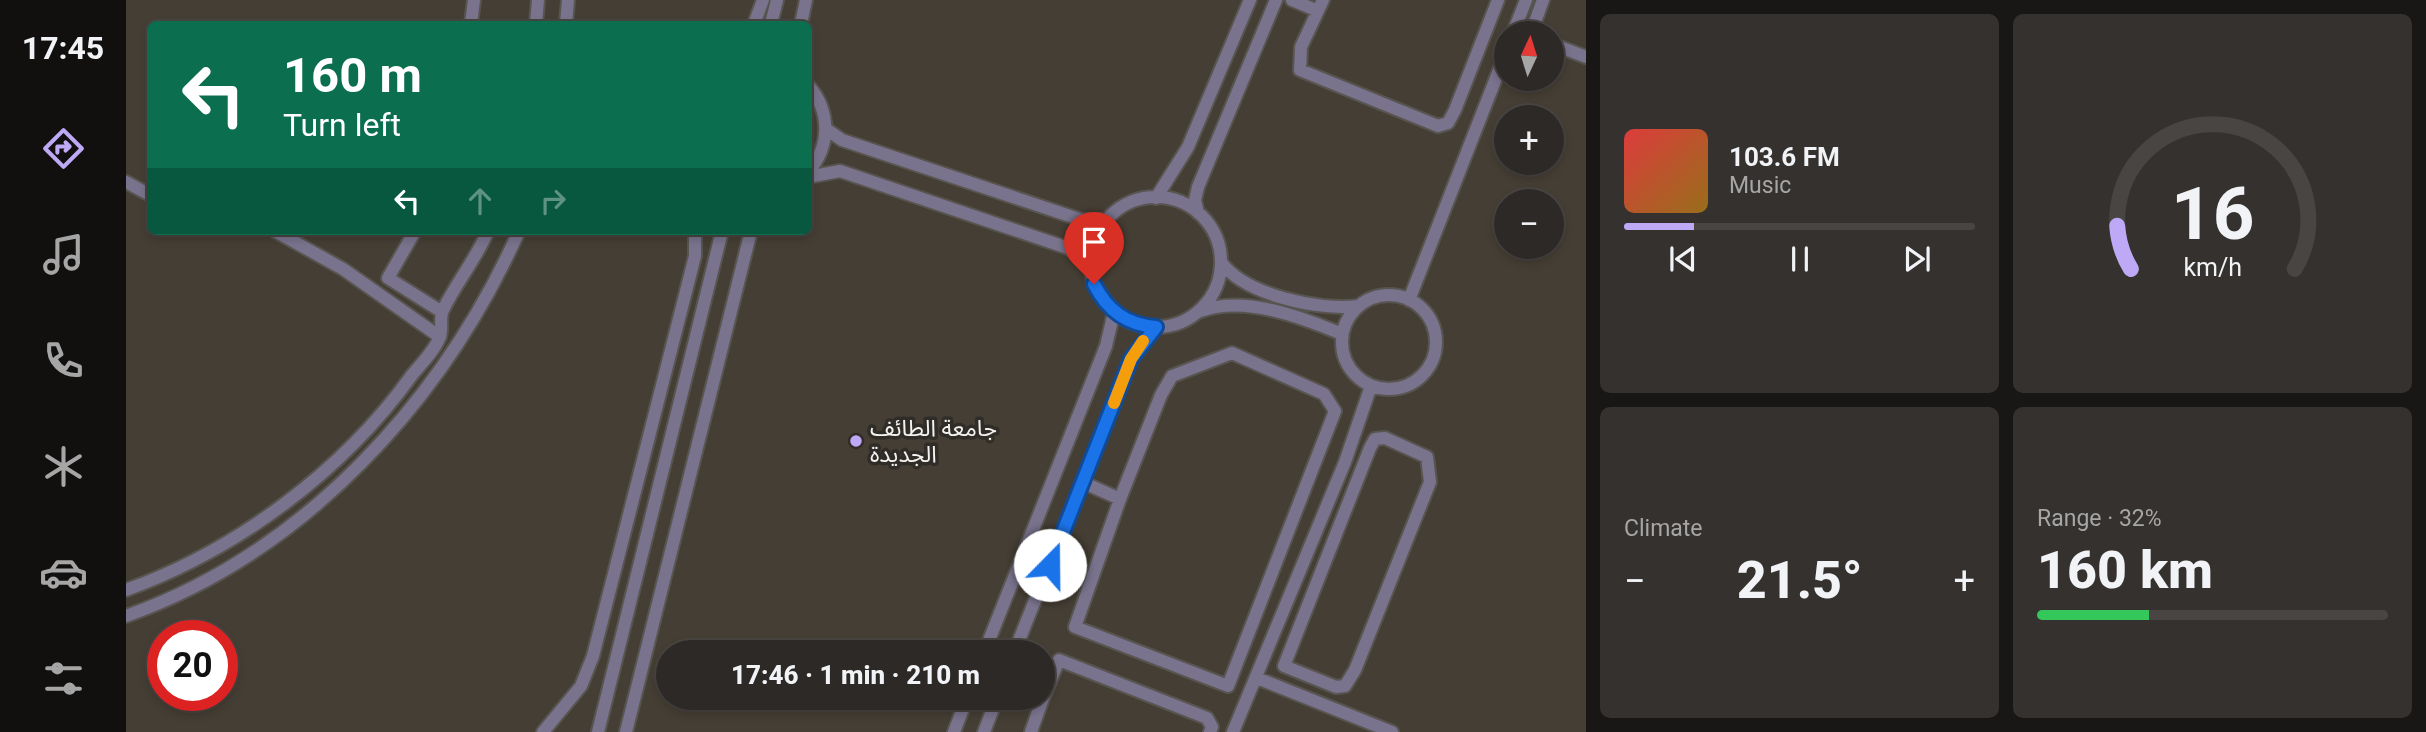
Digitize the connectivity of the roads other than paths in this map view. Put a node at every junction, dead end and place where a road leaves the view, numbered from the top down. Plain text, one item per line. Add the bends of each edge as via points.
1 (474, 0) edge
2 (538, 0) edge
3 (568, 0) edge
4 (763, 0) edge
5 (777, 0) edge
6 (806, 0) edge
7 (1250, 0) edge
8 (1276, 0) edge
9 (1292, 0) edge
10 (1498, 0) edge
11 (1526, 0) edge
12 (1543, 0) edge
13 (1320, 5) edge
14 (471, 21) edge
15 (536, 21) edge
16 (566, 21) edge
17 (755, 21) edge
18 (772, 21) edge
19 (801, 21) edge
20 (1523, 21) edge
21 (1529, 21) edge
22 (1564, 49) edge
23 (1586, 57) edge
24 (1494, 83) edge
25 (812, 91) edge
26 (826, 129) junction
27 (812, 168) edge
28 (812, 174) edge
29 (126, 182) edge
30 (147, 193) edge
31 (1156, 198) junction
32 (1198, 213) junction
33 (1106, 220) junction
34 (282, 235) edge
35 (413, 235) edge
36 (486, 235) edge
37 (517, 235) edge
38 (695, 235) edge
39 (721, 235) edge
40 (750, 235) edge
41 (1090, 262) junction
42 (1221, 262) junction
43 (1409, 300) junction
44 (1358, 306) junction
45 (442, 312) junction
46 (1114, 312) junction
47 (1197, 312) junction
48 (1156, 327) junction
49 (1342, 334) junction
50 (440, 337) junction
51 (1371, 386) junction
52 (1082, 482) junction
53 (1120, 499) junction
54 (1316, 532) junction
55 (1336, 539) junction
56 (126, 590) edge
57 (126, 616) edge
58 (989, 640) edge
59 (1019, 640) edge
60 (1055, 669) edge
61 (1256, 678) junction
62 (962, 710) edge
63 (993, 710) edge
64 (1038, 710) edge
65 (543, 732) edge
66 (598, 732) edge
67 (626, 732) edge
68 (954, 732) edge
69 (985, 732) edge
70 (1031, 732) edge
71 (1210, 732) edge
72 (1233, 732) edge
73 (1392, 732) edge

1 - 14 lane
2 - 15 lane
3 - 16 lane
4 - 17 lane
5 - 18 lane
6 - 19 lane
7 - 31 lane via 1188,147
8 - 32 lane via 1198,187
9 - 13 lane
10 - 13 lane via 1455,110 1448,122 1438,126 1300,70 1301,47
11 - 20 lane
12 - 21 lane
22 - 23 lane
24 - 43 lane
25 - 26 lane via 822,106
26 - 27 lane via 822,151
26 - 33 lane via 842,140 1082,220
28 - 41 lane via 840,171 1068,248
29 - 30 lane
31 - 32 lane via 1178,201
31 - 33 lane via 1133,201
32 - 42 lane via 1217,240
33 - 41 lane via 1094,240
34 - 50 lane via 343,269
35 - 45 lane via 388,278
36 - 45 lane
37 - 57 lane via 502,270 429,383 403,419 334,491 283,533 163,603
38 - 65 lane via 695,256 593,656 581,686
39 - 66 lane
40 - 67 lane
41 - 46 lane via 1094,284
42 - 44 lane via 1239,280 1266,292 1322,307
42 - 47 lane via 1217,285
43 - 44 lane via 1380,296
43 - 51 lane via 1425,312 1433,326 1433,359 1419,379 1405,387
44 - 49 lane via 1347,318
45 - 50 lane
46 - 48 lane via 1133,323
46 - 58 lane via 1106,346
47 - 48 lane via 1178,323
47 - 49 lane via 1217,304 1236,304
48 - 52 lane via 1131,359
49 - 51 lane via 1347,366
50 - 56 lane via 392,403 314,480 195,559
51 - 54 lane
52 - 53 lane
52 - 59 lane
53 - 53 lane via 1172,376 1232,353 1324,394 1335,411 1228,686 1075,627
54 - 55 lane
54 - 61 lane
55 - 55 lane via 1376,439 1385,438 1427,457 1430,482 1345,687 1284,666
60 - 71 lane via 1059,660 1207,718
61 - 72 lane
61 - 73 lane
62 - 68 lane
63 - 69 lane
64 - 70 lane

